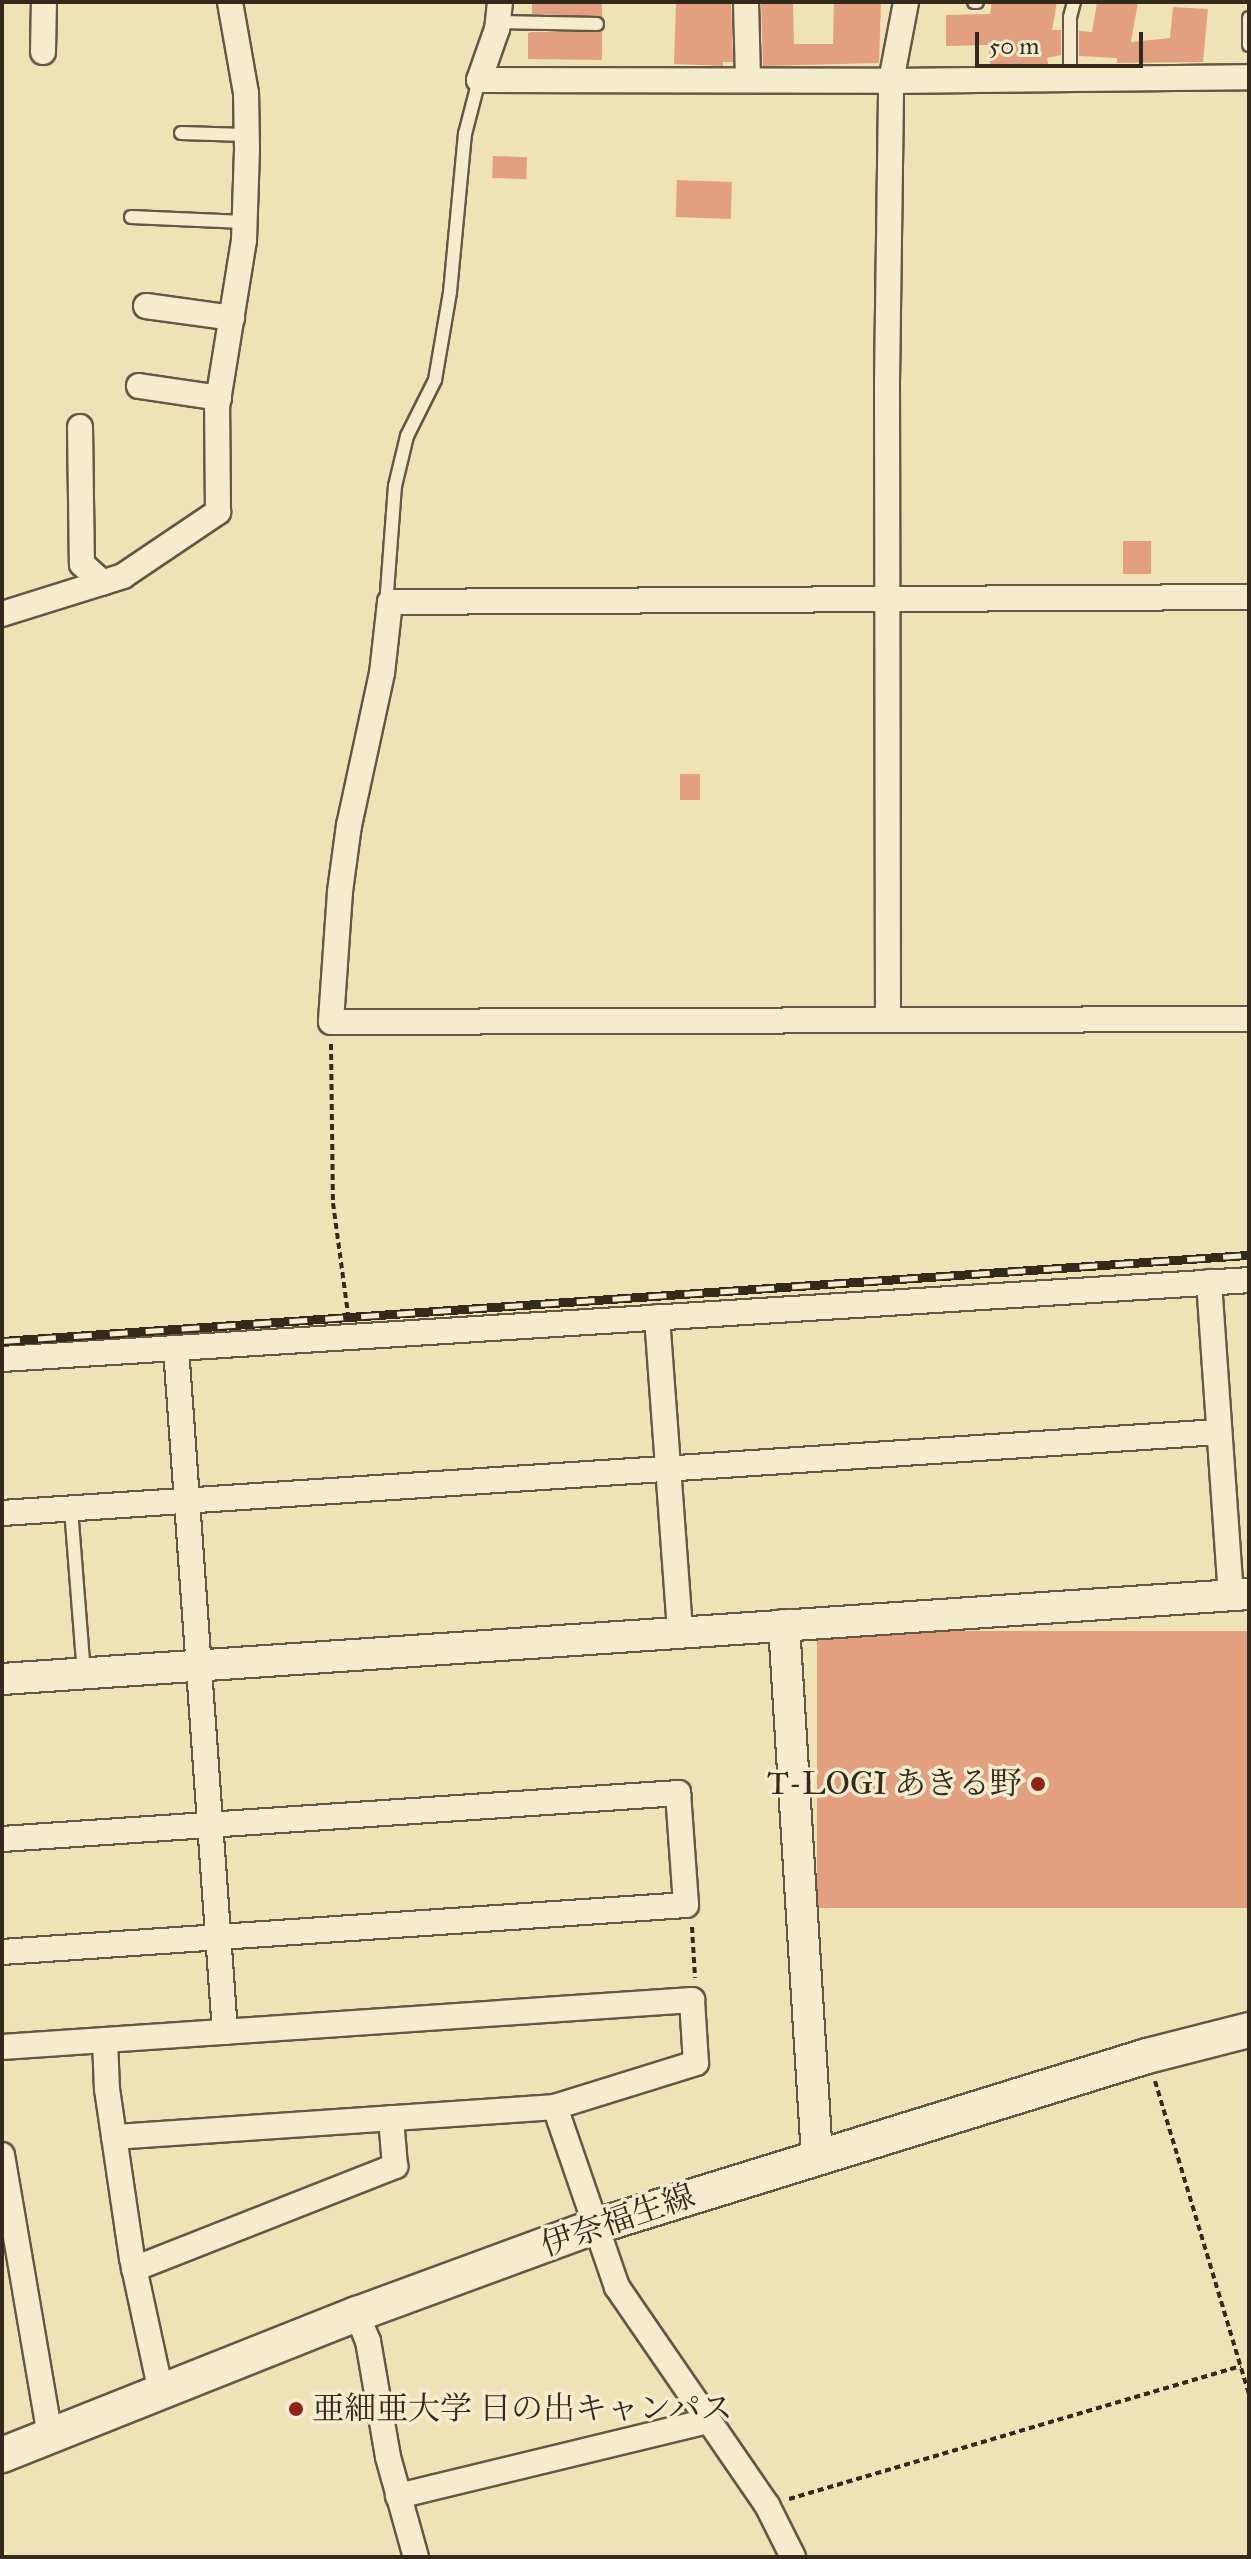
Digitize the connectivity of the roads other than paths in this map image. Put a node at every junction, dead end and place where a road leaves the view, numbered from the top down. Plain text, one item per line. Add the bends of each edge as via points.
1 (44, 2) edge
2 (230, 2) edge
3 (746, 2) edge
4 (906, 2) edge
5 (1074, 2) edge
6 (499, 12) edge
7 (1249, 18) edge
8 (597, 24) dead end
9 (1249, 45) edge
10 (43, 52) dead end
11 (1249, 77) edge
12 (748, 79) junction
13 (479, 80) junction
14 (1070, 80) junction
15 (891, 81) junction
16 (181, 133) dead end
17 (246, 135) junction
18 (131, 217) dead end
19 (244, 222) junction
20 (146, 306) dead end
21 (232, 318) junction
22 (139, 386) dead end
23 (219, 398) junction
24 (80, 427) dead end
25 (103, 583) junction
26 (1249, 597) edge
27 (888, 598) junction
28 (390, 602) junction
29 (2, 614) edge
30 (1249, 1019) edge
31 (888, 1020) junction
32 (1249, 1280) edge
33 (1209, 1282) junction
34 (657, 1317) junction
35 (176, 1348) junction
36 (2, 1359) edge
37 (1219, 1432) junction
38 (668, 1469) junction
39 (188, 1501) junction
40 (71, 1509) junction
41 (2, 1513) edge
42 (1240, 1594) edge
43 (784, 1625) junction
44 (680, 1633) junction
45 (200, 1665) junction
46 (84, 1673) junction
47 (2, 1679) edge
48 (211, 1825) junction
49 (2, 1839) edge
50 (219, 1937) junction
51 (2, 1952) edge
52 (1249, 2030) edge
53 (225, 2032) junction
54 (105, 2040) junction
55 (2, 2047) edge
56 (555, 2107) junction
57 (391, 2118) junction
58 (114, 2137) junction
59 (2, 2155) edge
60 (817, 2157) junction
61 (594, 2227) junction
62 (134, 2269) junction
63 (12, 2274) edge
64 (357, 2314) junction
65 (161, 2392) junction
66 (707, 2421) junction
67 (50, 2435) junction
68 (2, 2455) edge
69 (398, 2496) junction
70 (416, 2557) edge
71 (793, 2557) edge

1 - 10 street
2 - 17 street via 246,93
3 - 12 street
4 - 15 street
5 - 14 lane
6 - 8 lane
6 - 13 street
7 - 9 lane
11 - 14 street
12 - 13 street
12 - 15 street
13 - 28 lane via 465,134 450,292 435,380 407,436 395,486
14 - 15 street
15 - 27 street
16 - 17 lane
17 - 19 street
18 - 19 lane
19 - 21 street
20 - 21 street
21 - 23 street
22 - 23 street
23 - 25 street via 218,512 123,576
24 - 25 street via 82,564
25 - 29 street
26 - 27 street
27 - 28 street
27 - 31 street
28 - 31 street via 382,673 349,825 331,1022
30 - 31 street
32 - 33 street
33 - 34 street
33 - 37 street
34 - 35 street
34 - 38 street
35 - 36 street
35 - 39 street
37 - 38 street
37 - 42 street
38 - 39 street
38 - 44 street
39 - 40 street
39 - 45 street
40 - 41 street
40 - 46 lane
42 - 43 street
43 - 44 street
43 - 60 street
44 - 45 street
45 - 46 street
45 - 48 street
46 - 47 street
48 - 49 street
48 - 50 street
48 - 50 street via 678,1793 686,1905
50 - 51 street
50 - 53 street
52 - 60 main road, 伊奈福生線
53 - 54 street
53 - 56 street via 692,2000 696,2063
54 - 55 street
54 - 58 street
56 - 57 street
56 - 61 street
57 - 58 street
57 - 62 street via 395,2166
58 - 62 street
59 - 63 street
60 - 61 main road, 伊奈福生線
61 - 64 main road, 伊奈福生線
61 - 66 street via 617,2287
62 - 65 street
63 - 67 street
64 - 65 main road, 伊奈福生線
64 - 69 street via 368,2341
65 - 67 main road, 伊奈福生線
66 - 69 street
66 - 71 street via 767,2505
67 - 68 main road, 伊奈福生線
69 - 70 street

